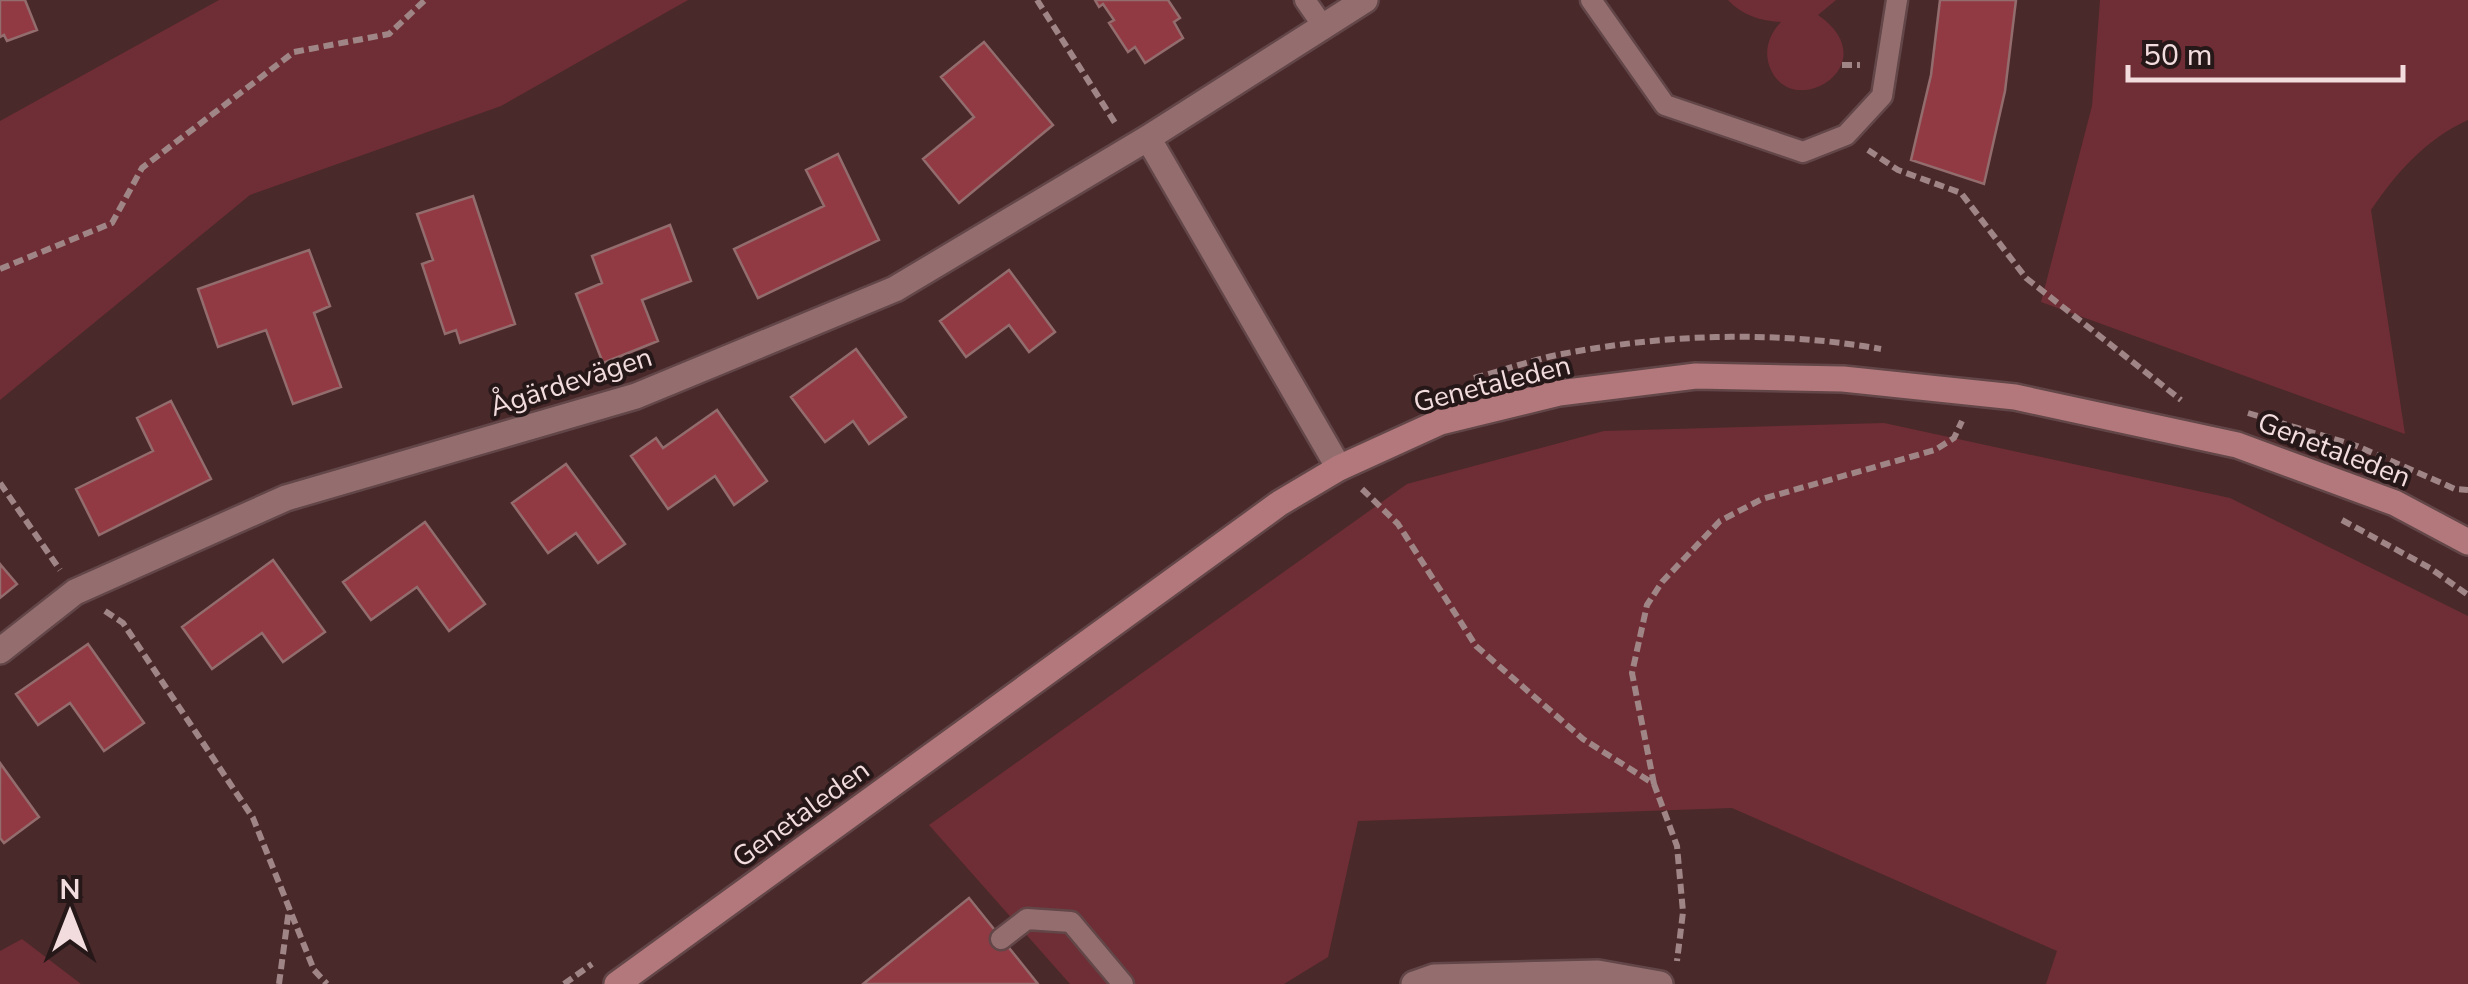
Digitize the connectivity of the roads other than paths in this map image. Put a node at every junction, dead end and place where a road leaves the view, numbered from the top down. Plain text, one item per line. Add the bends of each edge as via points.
1 (1305, 0) edge
2 (1365, 0) edge
3 (1592, 0) edge
4 (1897, 0) edge
5 (1323, 26) junction
6 (1140, 143) junction
7 (1339, 468) junction
8 (2468, 542) edge
9 (0, 651) edge
10 (1001, 939) dead end
11 (1668, 975) edge
12 (617, 984) edge
13 (1123, 984) edge
14 (1414, 984) edge

1 - 5 lane
2 - 5 street, Ågärdevägen
3 - 4 lane via 1665,105 1803,152 1846,135 1882,96
5 - 6 street, Ågärdevägen
6 - 7 street
6 - 9 street, Ågärdevägen via 878,296 636,396 286,498 74,592
7 - 8 main road, Genetaleden via 1440,422 1559,393 1696,376 1843,378 2015,397 2237,445 2394,503
7 - 12 main road, Genetaleden via 1280,503
10 - 13 lane via 1027,919 1072,922
11 - 14 street via 1434,977

